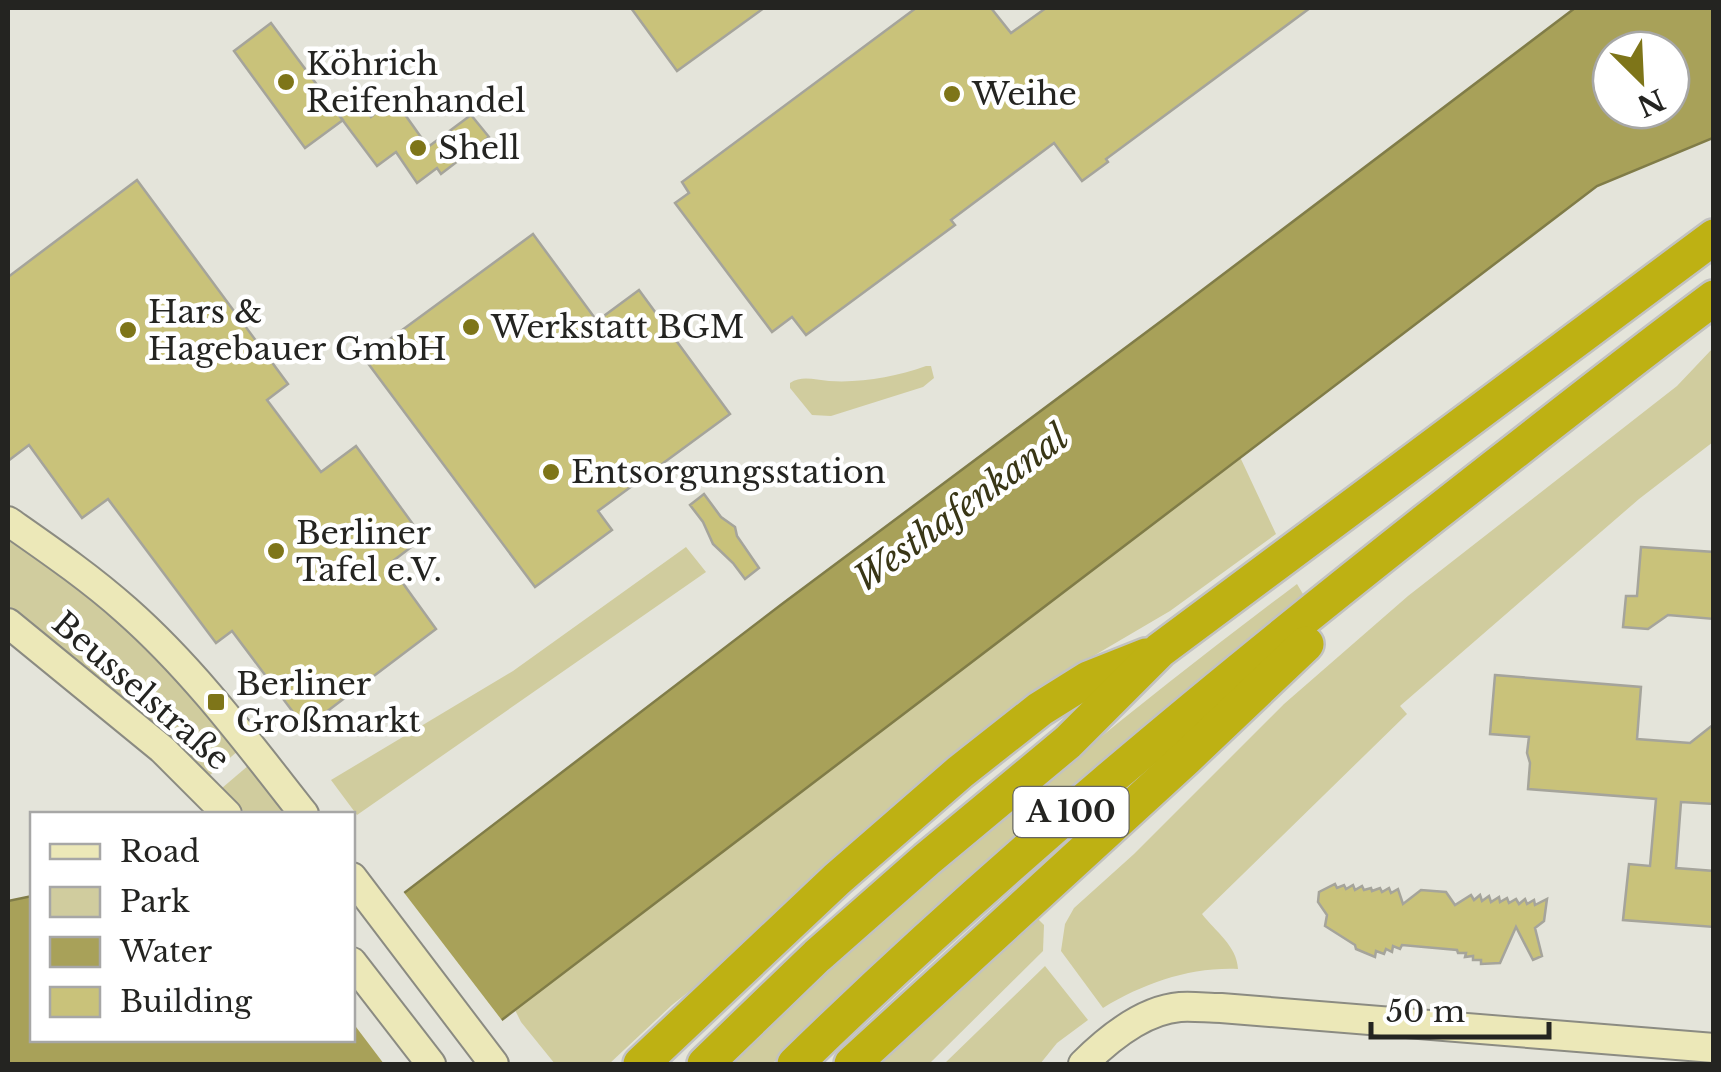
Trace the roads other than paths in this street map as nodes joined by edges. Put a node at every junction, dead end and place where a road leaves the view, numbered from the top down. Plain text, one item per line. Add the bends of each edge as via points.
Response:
1 (1714, 237) edge
2 (1714, 298) edge
3 (8, 522) edge
4 (1360, 574) junction
5 (8, 623) edge
6 (1160, 650) junction
7 (224, 812) edge
8 (302, 812) edge
9 (355, 881) edge
10 (355, 966) edge
11 (1714, 1048) edge
12 (488, 1058) edge
13 (431, 1064) edge
14 (641, 1064) edge
15 (705, 1064) edge
16 (795, 1064) edge
17 (852, 1064) edge
18 (1082, 1064) edge

1 - 6 highway, A 100
2 - 4 highway, A 100
3 - 8 main road, Beusselstraße via 138,622 216,702
4 - 16 highway, A 100 via 1164,731
4 - 17 highway via 1334,617
5 - 7 main road, Beusselstraße via 162,749
6 - 14 highway via 1088,678 960,772
6 - 15 highway, A 100 via 1068,742 831,944
9 - 12 main road
10 - 13 main road
11 - 18 main road via 1177,1007 1110,1038

